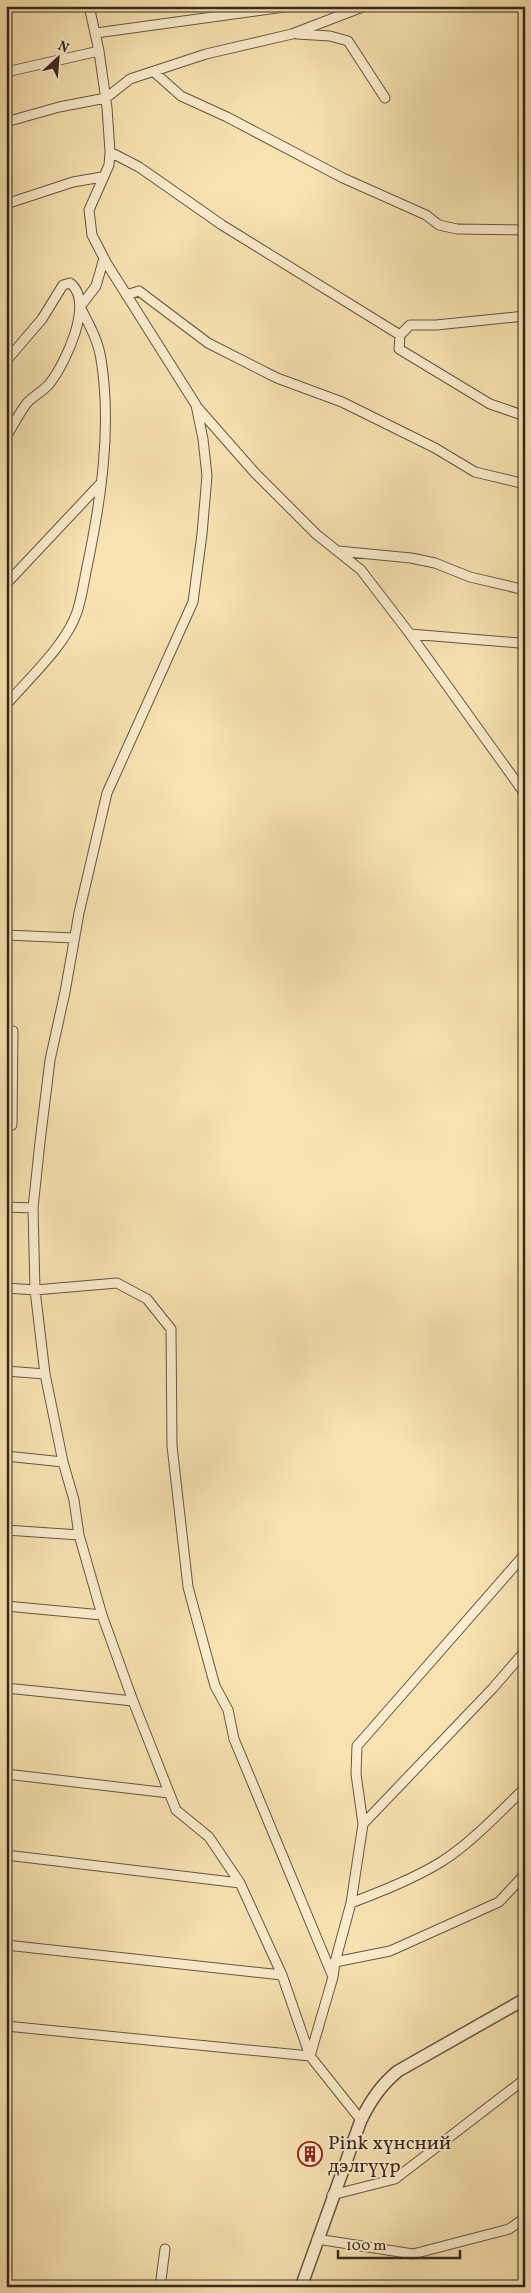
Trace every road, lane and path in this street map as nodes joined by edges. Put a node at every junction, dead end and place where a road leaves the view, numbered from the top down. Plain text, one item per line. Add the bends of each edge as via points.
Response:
1 (88, 6) edge
2 (292, 6) edge
3 (365, 6) edge
4 (96, 33) junction
5 (292, 34) junction
6 (99, 51) junction
7 (6, 72) edge
8 (154, 72) junction
9 (106, 98) junction
10 (385, 98) dead end
11 (6, 122) edge
12 (110, 152) junction
13 (102, 177) junction
14 (6, 204) edge
15 (525, 230) edge
16 (104, 258) junction
17 (126, 294) junction
18 (80, 306) junction
19 (525, 316) edge
20 (400, 335) junction
21 (6, 361) edge
22 (196, 404) junction
23 (525, 416) edge
24 (6, 437) edge
25 (101, 483) junction
26 (525, 484) edge
27 (337, 550) junction
28 (6, 584) edge
29 (525, 590) edge
30 (410, 634) junction
31 (525, 646) edge
32 (6, 705) edge
33 (525, 794) edge
34 (6, 935) edge
35 (74, 938) junction
36 (6, 1031) edge
37 (6, 1124) edge
38 (6, 1207) edge
39 (33, 1208) junction
40 (6, 1288) edge
41 (35, 1290) junction
42 (6, 1371) edge
43 (45, 1374) junction
44 (6, 1456) edge
45 (63, 1462) junction
46 (6, 1530) edge
47 (79, 1535) junction
48 (525, 1554) edge
49 (6, 1606) edge
50 (102, 1615) junction
51 (525, 1651) edge
52 (6, 1688) edge
53 (133, 1701) junction
54 (6, 1774) edge
55 (525, 1788) edge
56 (169, 1793) junction
57 (363, 1824) junction
58 (6, 1855) edge
59 (525, 1874) edge
60 (240, 1883) junction
61 (351, 1903) junction
62 (6, 1945) edge
63 (334, 1962) junction
64 (282, 1975) junction
65 (333, 1977) junction
66 (525, 2000) edge
67 (6, 2026) edge
68 (310, 2056) junction
69 (525, 2078) edge
70 (361, 2120) junction
71 (332, 2195) junction
72 (525, 2218) edge
73 (317, 2239) junction
74 (165, 2249) dead end
75 (160, 2287) edge
76 (301, 2287) edge

1 - 4 street
2 - 4 street
3 - 5 street
4 - 6 street
5 - 8 street via 206,54
5 - 10 street via 330,36 348,41
6 - 7 street
6 - 9 street
8 - 9 street via 130,79
8 - 15 street via 181,96 343,178 426,215 439,225 457,229
9 - 11 street
9 - 12 street
12 - 13 street via 109,164
12 - 20 street via 139,167 222,225
13 - 14 street via 73,182
13 - 16 street via 89,210 92,235
16 - 17 street
16 - 18 street via 96,286
17 - 22 street
17 - 26 street via 139,291 208,343 277,378 342,402 435,448 475,472
18 - 21 street via 75,287 70,283 63,285 42,319
18 - 24 street via 74,340 50,384 27,403
18 - 25 street via 94,332 101,359 104,412
19 - 20 street via 436,326 410,325
20 - 23 street via 399,349 490,404
22 - 27 street via 255,473 316,534
22 - 35 street via 206,476 193,602 108,793
25 - 28 street
25 - 32 street via 77,612 58,646
27 - 29 street via 411,558
27 - 30 street via 361,570
30 - 31 street
30 - 33 street
34 - 35 street
35 - 39 street via 50,1060
36 - 37 street via 13,1031 12,1125
38 - 39 street
39 - 41 street
40 - 41 street
41 - 43 street
41 - 65 street via 117,1283 147,1299 171,1329 172,1446 188,1587 216,1686 228,1710 234,1740
42 - 43 street
43 - 45 street
44 - 45 street
45 - 47 street via 74,1500
46 - 47 street
47 - 50 street
48 - 57 street via 357,1746 356,1774
49 - 50 street
50 - 53 street
51 - 57 street
52 - 53 street
53 - 56 street
54 - 56 street
55 - 61 street via 493,1820 443,1861 396,1886
56 - 60 street via 176,1810 209,1837
57 - 61 street
58 - 60 street
59 - 63 street via 498,1902 390,1951
60 - 64 street
61 - 63 street
62 - 64 street
63 - 65 street
64 - 68 street
65 - 68 street
66 - 70 street via 398,2071 383,2084
67 - 68 street
68 - 70 street
69 - 71 street via 395,2178
70 - 71 street
71 - 73 street
72 - 73 street via 509,2229 413,2254
73 - 76 street
74 - 75 street

